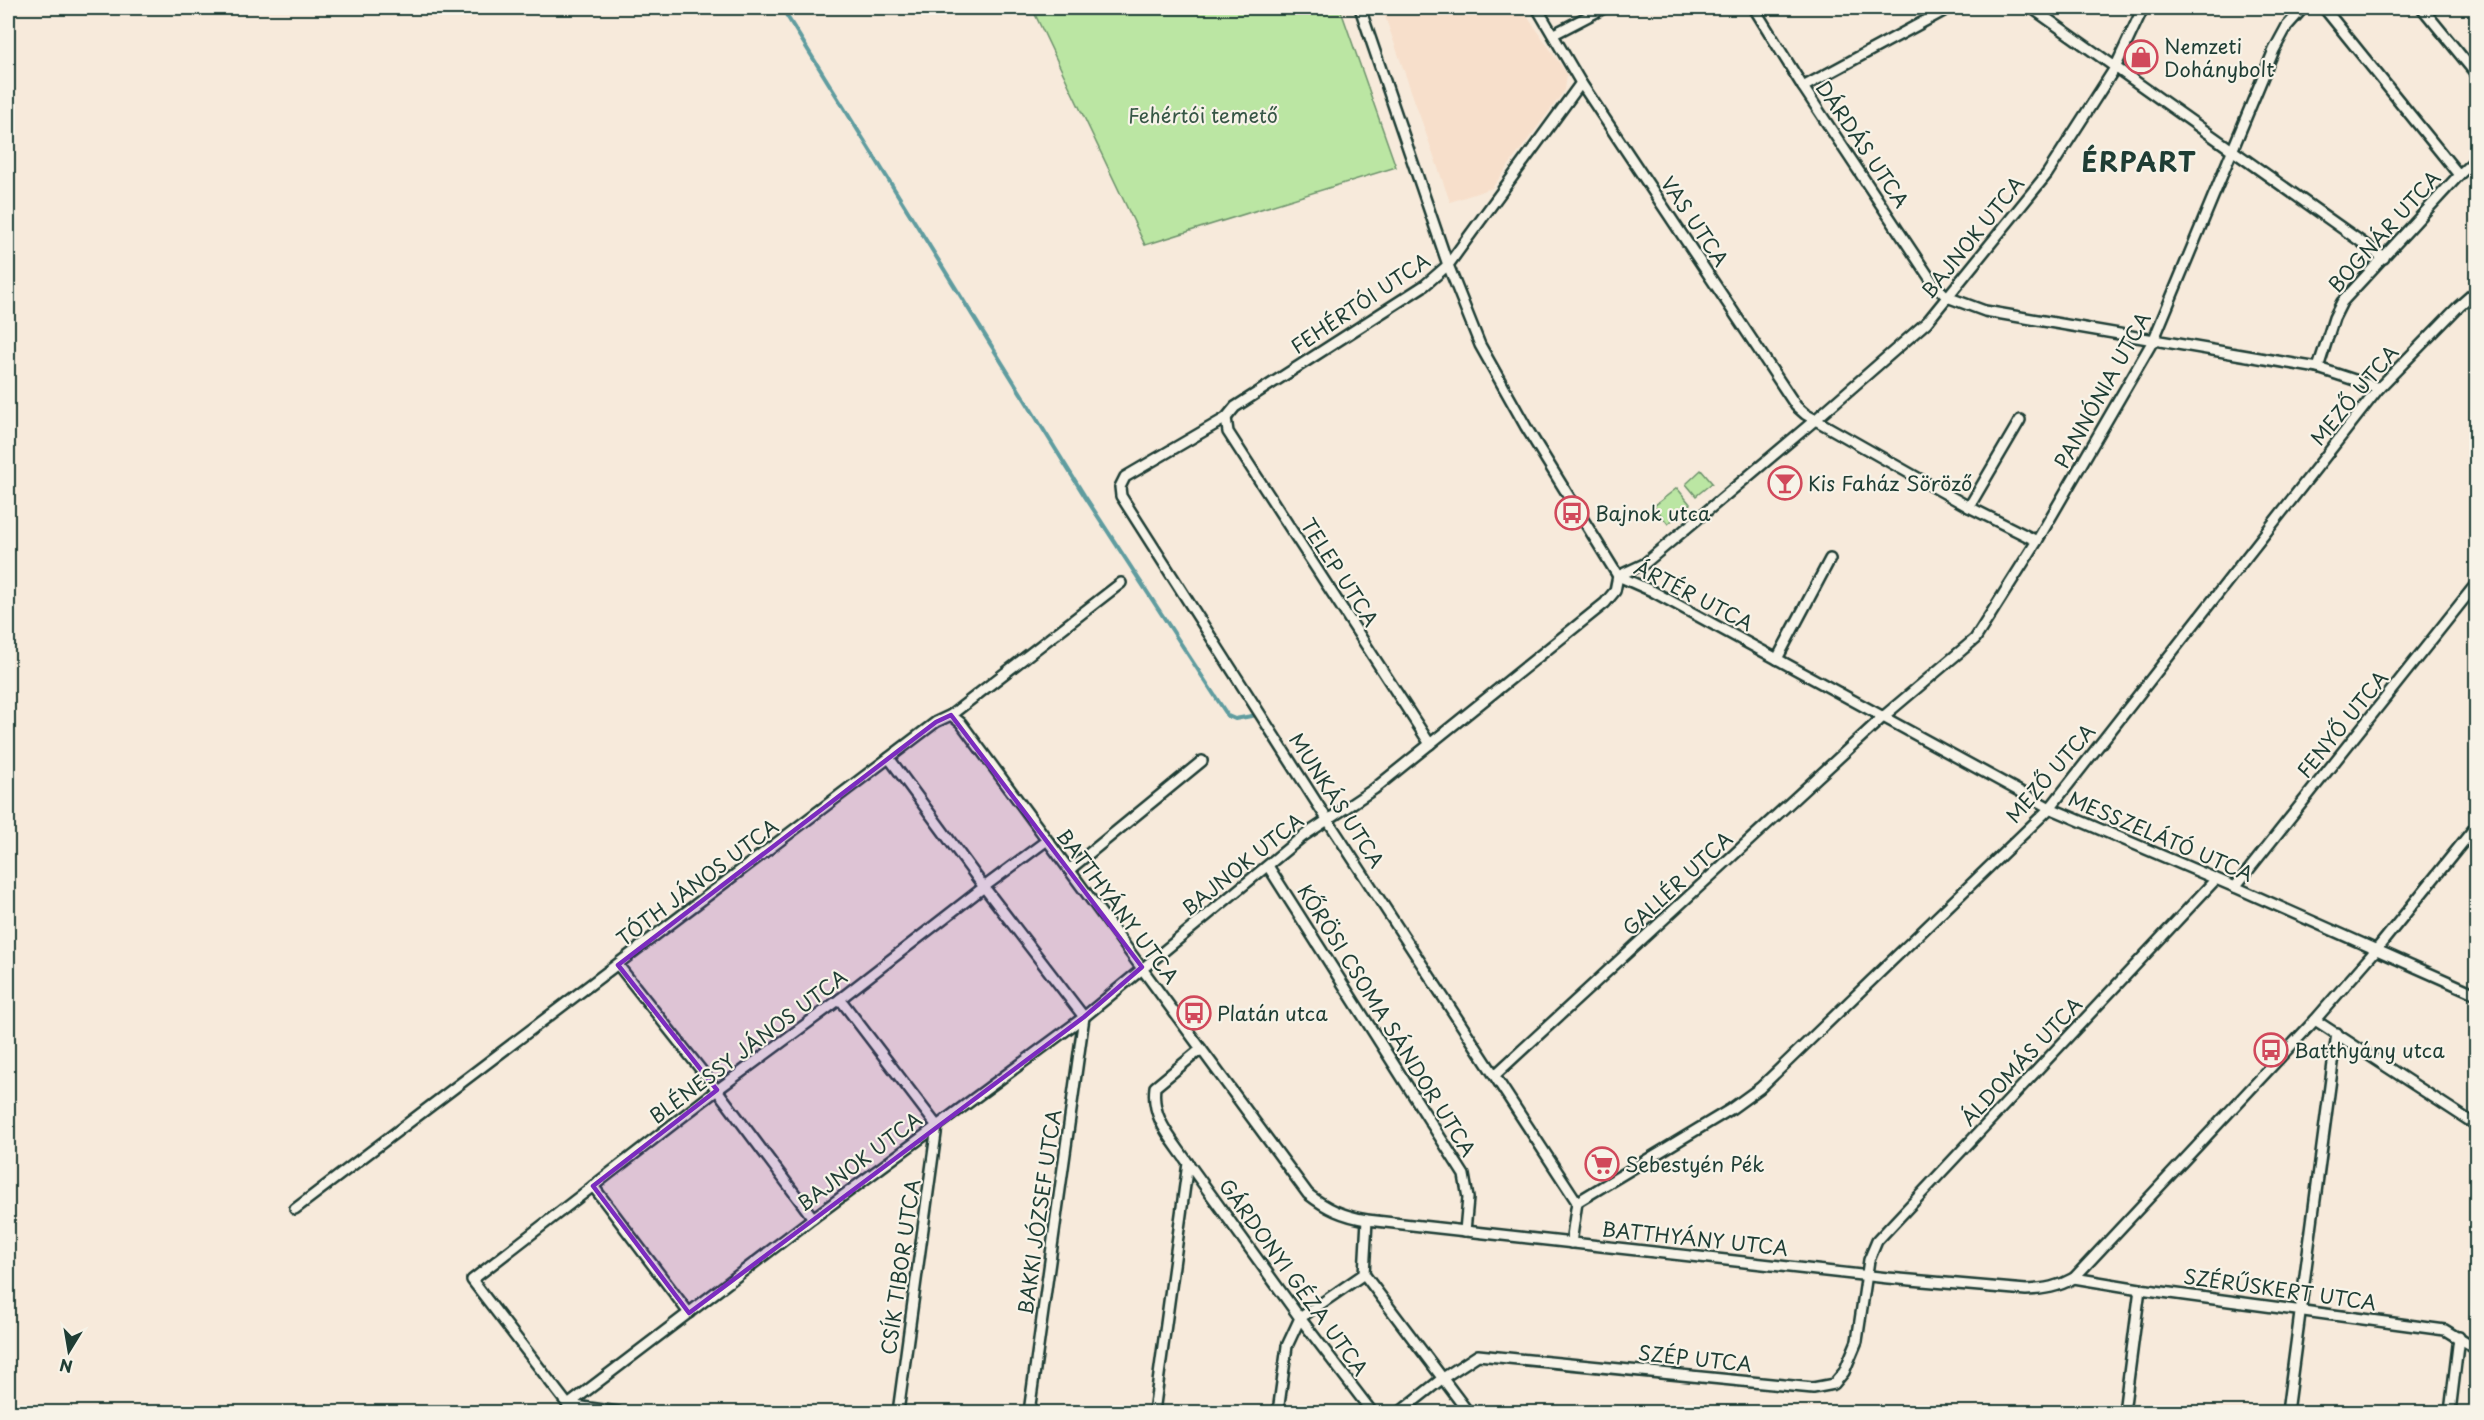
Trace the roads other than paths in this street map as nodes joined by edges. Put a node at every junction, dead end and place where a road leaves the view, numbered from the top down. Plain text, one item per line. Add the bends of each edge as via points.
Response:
1 (1360, 8) edge
2 (1537, 8) edge
3 (1604, 8) edge
4 (1754, 8) edge
5 (1948, 8) edge
6 (2032, 8) edge
7 (2143, 8) edge
8 (2303, 8) edge
9 (2324, 8) edge
10 (2422, 8) edge
11 (1554, 34) junction
12 (2115, 68) junction
13 (2476, 74) edge
14 (1581, 82) junction
15 (1803, 87) junction
16 (2232, 152) junction
17 (2476, 159) edge
18 (2459, 175) junction
19 (2384, 258) junction
20 (1448, 265) junction
21 (2476, 291) edge
22 (1947, 297) junction
23 (2154, 339) junction
24 (2318, 368) junction
25 (2379, 387) junction
26 (1226, 418) junction
27 (1815, 420) junction
28 (2020, 420) dead end
29 (1969, 507) junction
30 (2037, 541) junction
31 (1830, 560) dead end
32 (1618, 576) junction
33 (1120, 584) dead end
34 (2476, 584) edge
35 (1777, 659) junction
36 (951, 716) junction
37 (1884, 716) junction
38 (1430, 744) junction
39 (889, 758) junction
40 (1202, 761) dead end
41 (2050, 808) junction
42 (1327, 819) junction
43 (2476, 826) edge
44 (1046, 841) junction
45 (1268, 866) junction
46 (1069, 870) junction
47 (2216, 879) junction
48 (984, 887) junction
49 (2235, 887) junction
50 (2376, 950) junction
51 (618, 965) junction
52 (1142, 967) junction
53 (2476, 994) edge
54 (840, 999) junction
55 (1084, 1017) junction
56 (2315, 1020) junction
57 (2337, 1033) junction
58 (1201, 1049) junction
59 (1495, 1075) junction
60 (717, 1090) junction
61 (2476, 1125) edge
62 (937, 1126) junction
63 (1188, 1163) junction
64 (593, 1186) junction
65 (1577, 1202) junction
66 (295, 1209) dead end
67 (813, 1218) junction
68 (1367, 1221) junction
69 (1465, 1231) junction
70 (1571, 1243) junction
71 (1364, 1274) junction
72 (1867, 1275) junction
73 (2074, 1278) junction
74 (2140, 1289) junction
75 (2299, 1310) junction
76 (689, 1313) junction
77 (1300, 1318) junction
78 (2459, 1337) junction
79 (2476, 1348) edge
80 (1443, 1378) junction
81 (568, 1405) junction
82 (618, 1413) edge
83 (898, 1413) edge
84 (1029, 1413) edge
85 (1154, 1413) edge
86 (1278, 1413) edge
87 (1372, 1413) edge
88 (1400, 1413) edge
89 (1468, 1413) edge
90 (2124, 1413) edge
91 (2286, 1413) edge
92 (2450, 1413) edge

1 - 20 street, ÁRTÉR UTCA
2 - 11 street, VAS UTCA
3 - 11 street
4 - 15 street, DÁRDÁS UTCA
5 - 15 street
6 - 12 street
7 - 12 street, BAJNOK UTCA
8 - 16 street, PANNÓNIA UTCA via 2274,50
9 - 18 street
10 - 13 street
11 - 14 street, VAS UTCA
12 - 16 street
12 - 22 street, BAJNOK UTCA via 2047,174
14 - 20 street, FEHÉRTÓI UTCA
14 - 27 street, VAS UTCA via 1796,406
15 - 22 street, DÁRDÁS UTCA via 1933,283
16 - 19 street
16 - 23 street, PANNÓNIA UTCA
17 - 18 street, BOGNÁR UTCA
18 - 19 street, BOGNÁR UTCA
19 - 24 street, BOGNÁR UTCA via 2342,302
20 - 26 street, FEHÉRTÓI UTCA via 1425,285 1235,407
20 - 32 street, ÁRTÉR UTCA via 1480,345
21 - 25 street, MEZŐ UTCA
22 - 23 street via 1985,311
22 - 27 street, BAJNOK UTCA via 1927,322
23 - 24 street
23 - 30 street, PANNÓNIA UTCA
24 - 25 street
25 - 41 street, MEZŐ UTCA
26 - 38 street, TELEP UTCA via 1228,432
26 - 42 street, MUNKÁS UTCA via 1125,477 1121,496
27 - 29 street, VAS UTCA
27 - 32 street, BAJNOK UTCA via 1644,564
28 - 29 street
29 - 30 street, VAS UTCA
30 - 37 street, PANNÓNIA UTCA via 1975,639
31 - 35 street
32 - 35 street, ÁRTÉR UTCA
32 - 38 street, BAJNOK UTCA via 1615,591 1605,603
33 - 36 street, TÓTH JÁNOS UTCA
34 - 49 street, FENYŐ UTCA
35 - 37 street, MESSZELÁTÓ UTCA
36 - 39 street, TÓTH JÁNOS UTCA via 936,722
36 - 44 street, BATTHYÁNY UTCA via 961,723
37 - 41 street, MESSZELÁTÓ UTCA
37 - 59 street, GALLÉR UTCA
38 - 42 street, BAJNOK UTCA via 1374,789
39 - 48 street
39 - 51 street, TÓTH JÁNOS UTCA
40 - 46 street
41 - 47 street, MESSZELÁTÓ UTCA
41 - 65 street, MEZŐ UTCA via 1760,1088
42 - 45 street, BAJNOK UTCA
42 - 59 street, MUNKÁS UTCA
43 - 50 street, BATTHYÁNY UTCA
44 - 46 street, BATTHYÁNY UTCA
44 - 48 street, BLÉNESSY JÁNOS UTCA
45 - 52 street, BAJNOK UTCA
45 - 69 street, KŐRÖSI CSOMA SÁNDOR UTCA via 1464,1174 1468,1198
46 - 52 street, BATTHYÁNY UTCA
47 - 49 street, MESSZELÁTÓ UTCA
47 - 72 street, ÁLDOMÁS UTCA via 1877,1241
48 - 54 street, BLÉNESSY JÁNOS UTCA
48 - 55 street
49 - 50 street, MESSZELÁTÓ UTCA
50 - 53 street, MESSZELÁTÓ UTCA
50 - 56 street, BATTHYÁNY UTCA
51 - 60 street
51 - 66 street, TÓTH JÁNOS UTCA
52 - 55 street, BAJNOK UTCA
52 - 58 street, BATTHYÁNY UTCA
54 - 60 street, BLÉNESSY JÁNOS UTCA
54 - 62 street
55 - 62 street, BAJNOK UTCA
55 - 84 street, BAKKI JÓZSEF UTCA
56 - 57 street
56 - 73 street, BATTHYÁNY UTCA
57 - 61 street
57 - 75 street
58 - 63 street, GÁRDONYI GÉZA UTCA via 1155,1087 1153,1102 1158,1119
58 - 68 street, BATTHYÁNY UTCA via 1308,1194 1326,1209
59 - 65 street, MUNKÁS UTCA
60 - 64 street, BLÉNESSY JÁNOS UTCA
60 - 67 street
62 - 67 street, BAJNOK UTCA
62 - 83 street, CSÍK TIBOR UTCA
63 - 77 street, GÁRDONYI GÉZA UTCA
63 - 85 street
64 - 76 street
64 - 81 street, BLÉNESSY JÁNOS UTCA via 472,1280
65 - 70 street
67 - 76 street, BAJNOK UTCA
68 - 69 street, BATTHYÁNY UTCA
68 - 71 street
69 - 70 street, BATTHYÁNY UTCA
70 - 72 street, BATTHYÁNY UTCA
71 - 77 street
71 - 80 street
72 - 73 street, BATTHYÁNY UTCA via 2026,1290 2062,1285
72 - 80 street, SZÉP UTCA via 1857,1341 1844,1372 1833,1383 1813,1388 1478,1355
73 - 74 street, SZÉRŰSKERT UTCA
74 - 75 street, SZÉRŰSKERT UTCA
74 - 90 street
75 - 78 street, SZÉRŰSKERT UTCA via 2445,1330
75 - 91 street
76 - 81 street, BAJNOK UTCA
77 - 86 street via 1287,1346
77 - 87 street, GÁRDONYI GÉZA UTCA
78 - 79 street, SZÉRŰSKERT UTCA
78 - 92 street
80 - 88 street, SZÉP UTCA
80 - 89 street
81 - 82 street

